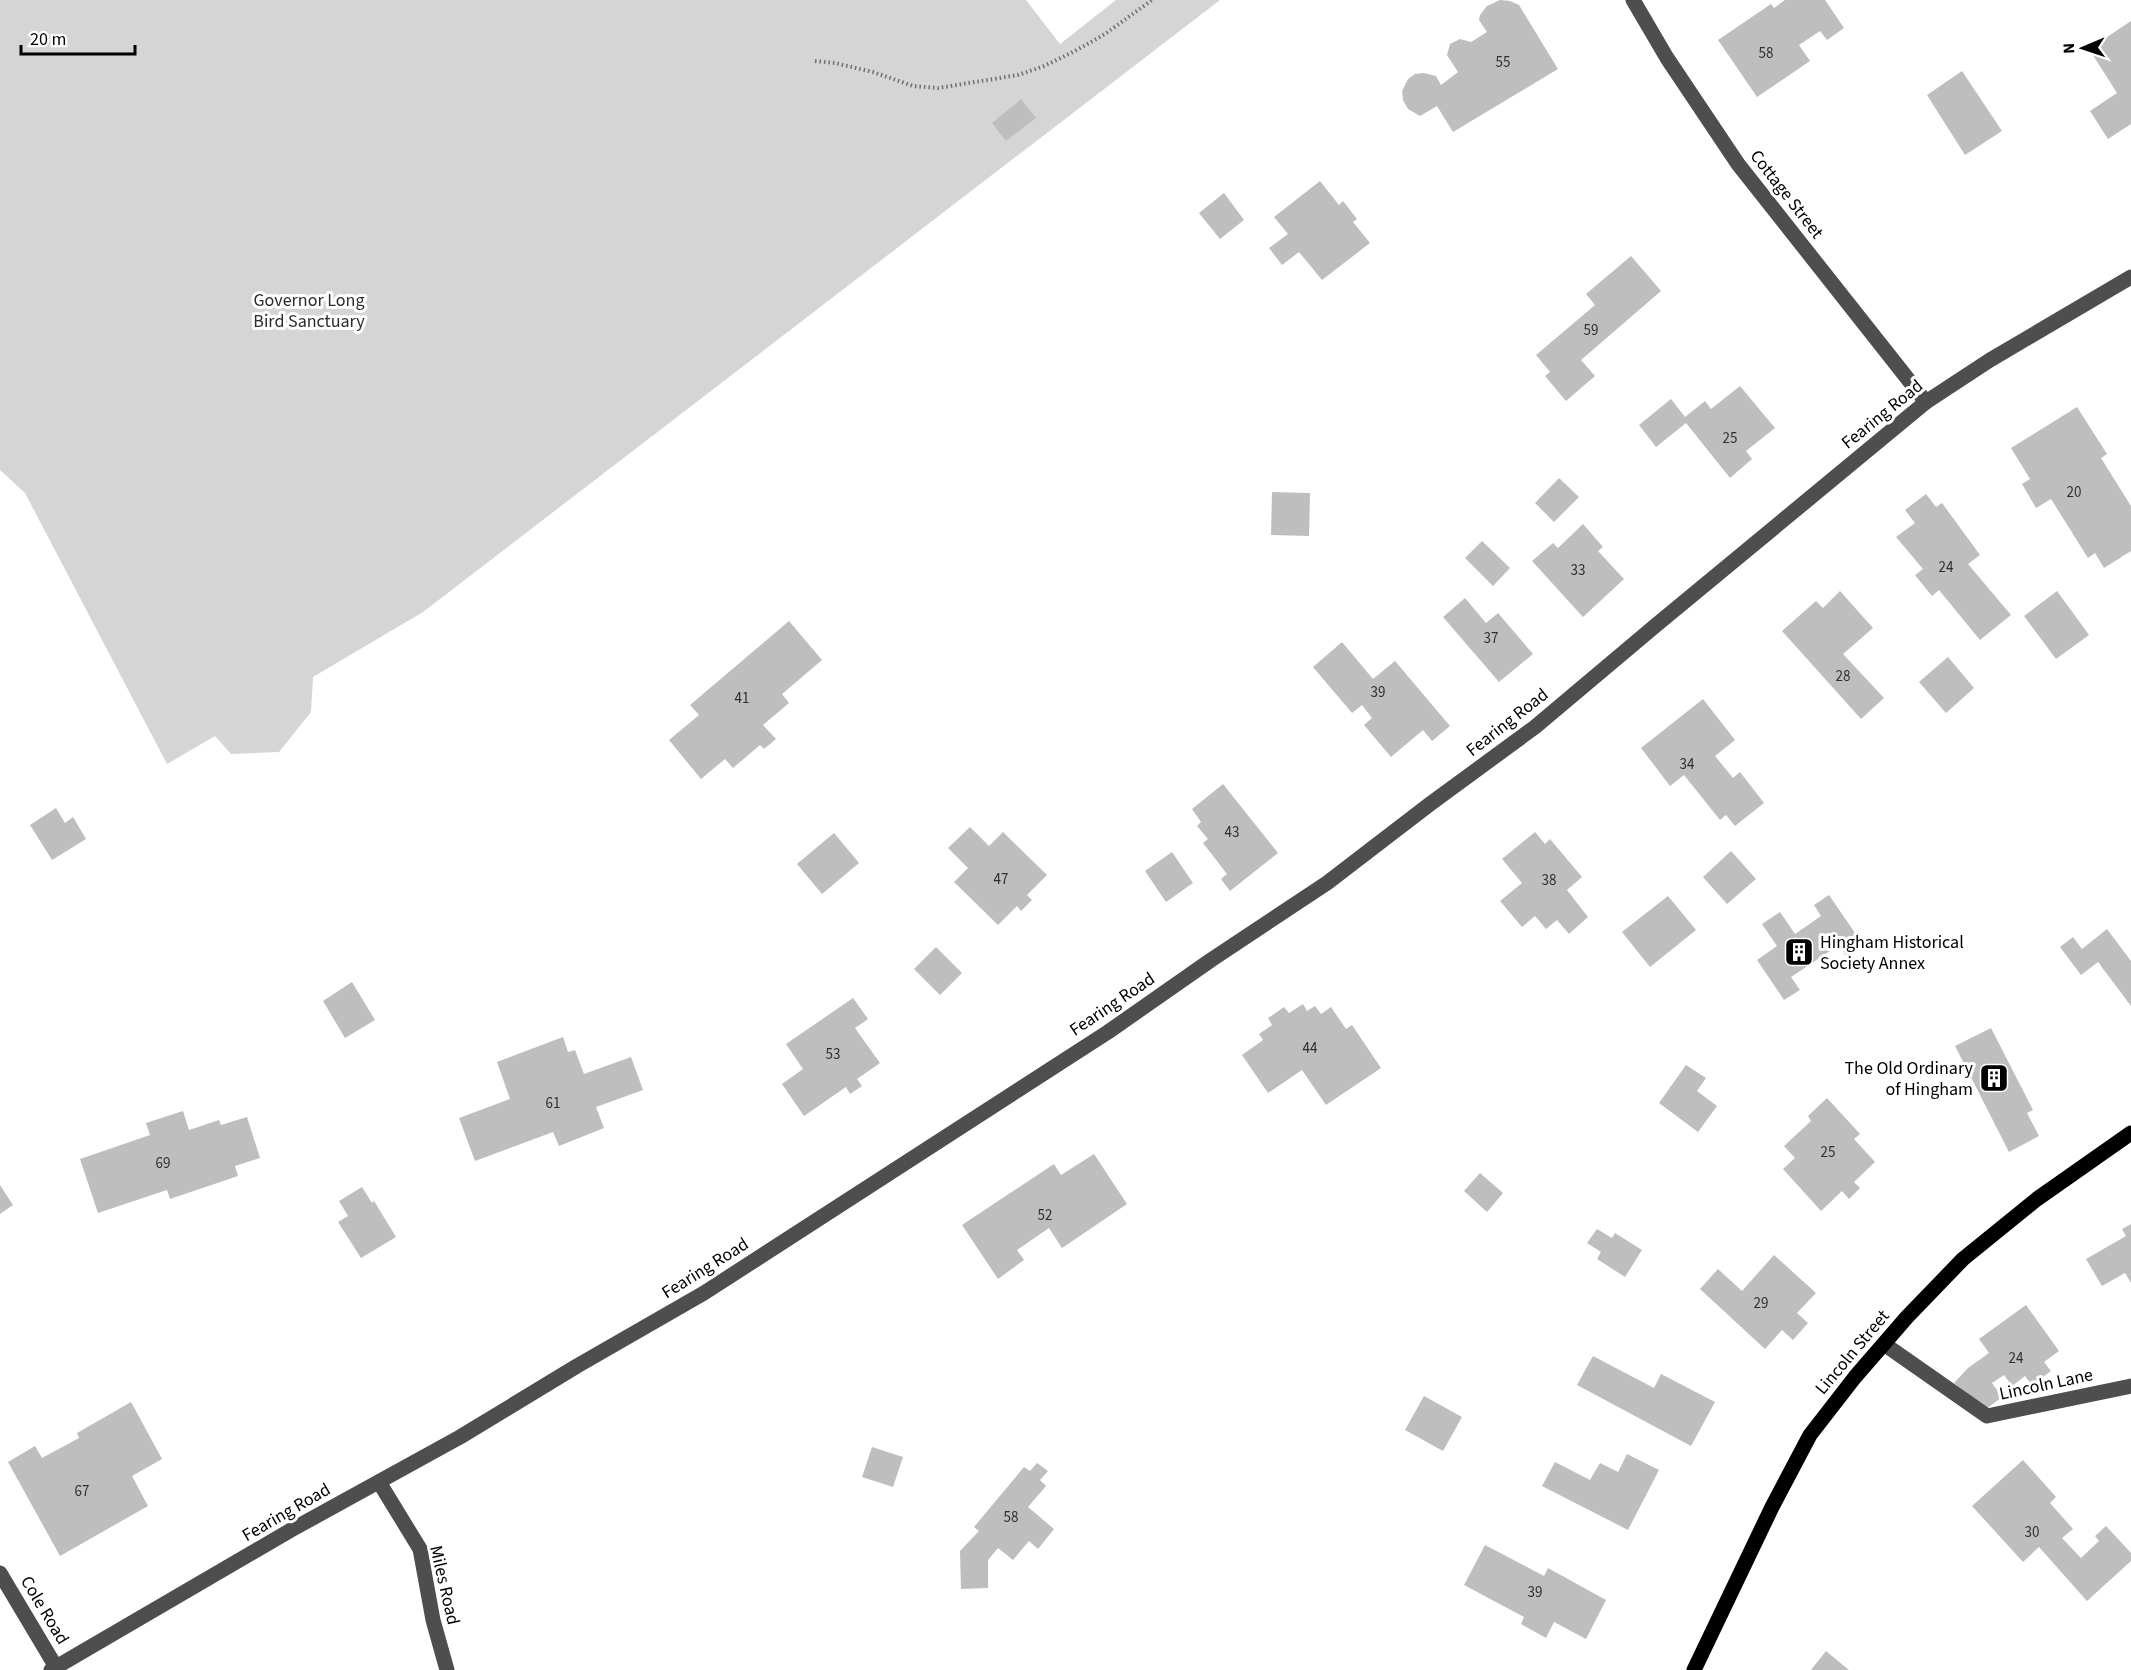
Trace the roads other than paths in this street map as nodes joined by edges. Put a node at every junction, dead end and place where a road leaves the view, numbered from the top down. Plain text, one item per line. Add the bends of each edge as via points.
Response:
1 (1633, 0) edge
2 (2131, 277) edge
3 (1926, 402) junction
4 (2131, 1133) edge
5 (1884, 1344) junction
6 (2131, 1386) edge
7 (378, 1482) junction
8 (0, 1573) edge
9 (54, 1668) edge
10 (447, 1670) edge
11 (1694, 1670) edge

1 - 3 street, Cottage Street via 1738,164
2 - 3 street, Fearing Road
3 - 7 street, Fearing Road via 1535,728 1328,883 992,1109 704,1293
4 - 5 main road, Lincoln Street via 2037,1199 1963,1259
5 - 6 street, Lincoln Lane via 1987,1416
5 - 11 main road, Lincoln Street via 1810,1435
7 - 9 street, Fearing Road
7 - 10 street, Miles Road via 420,1549
8 - 9 street, Cole Road

